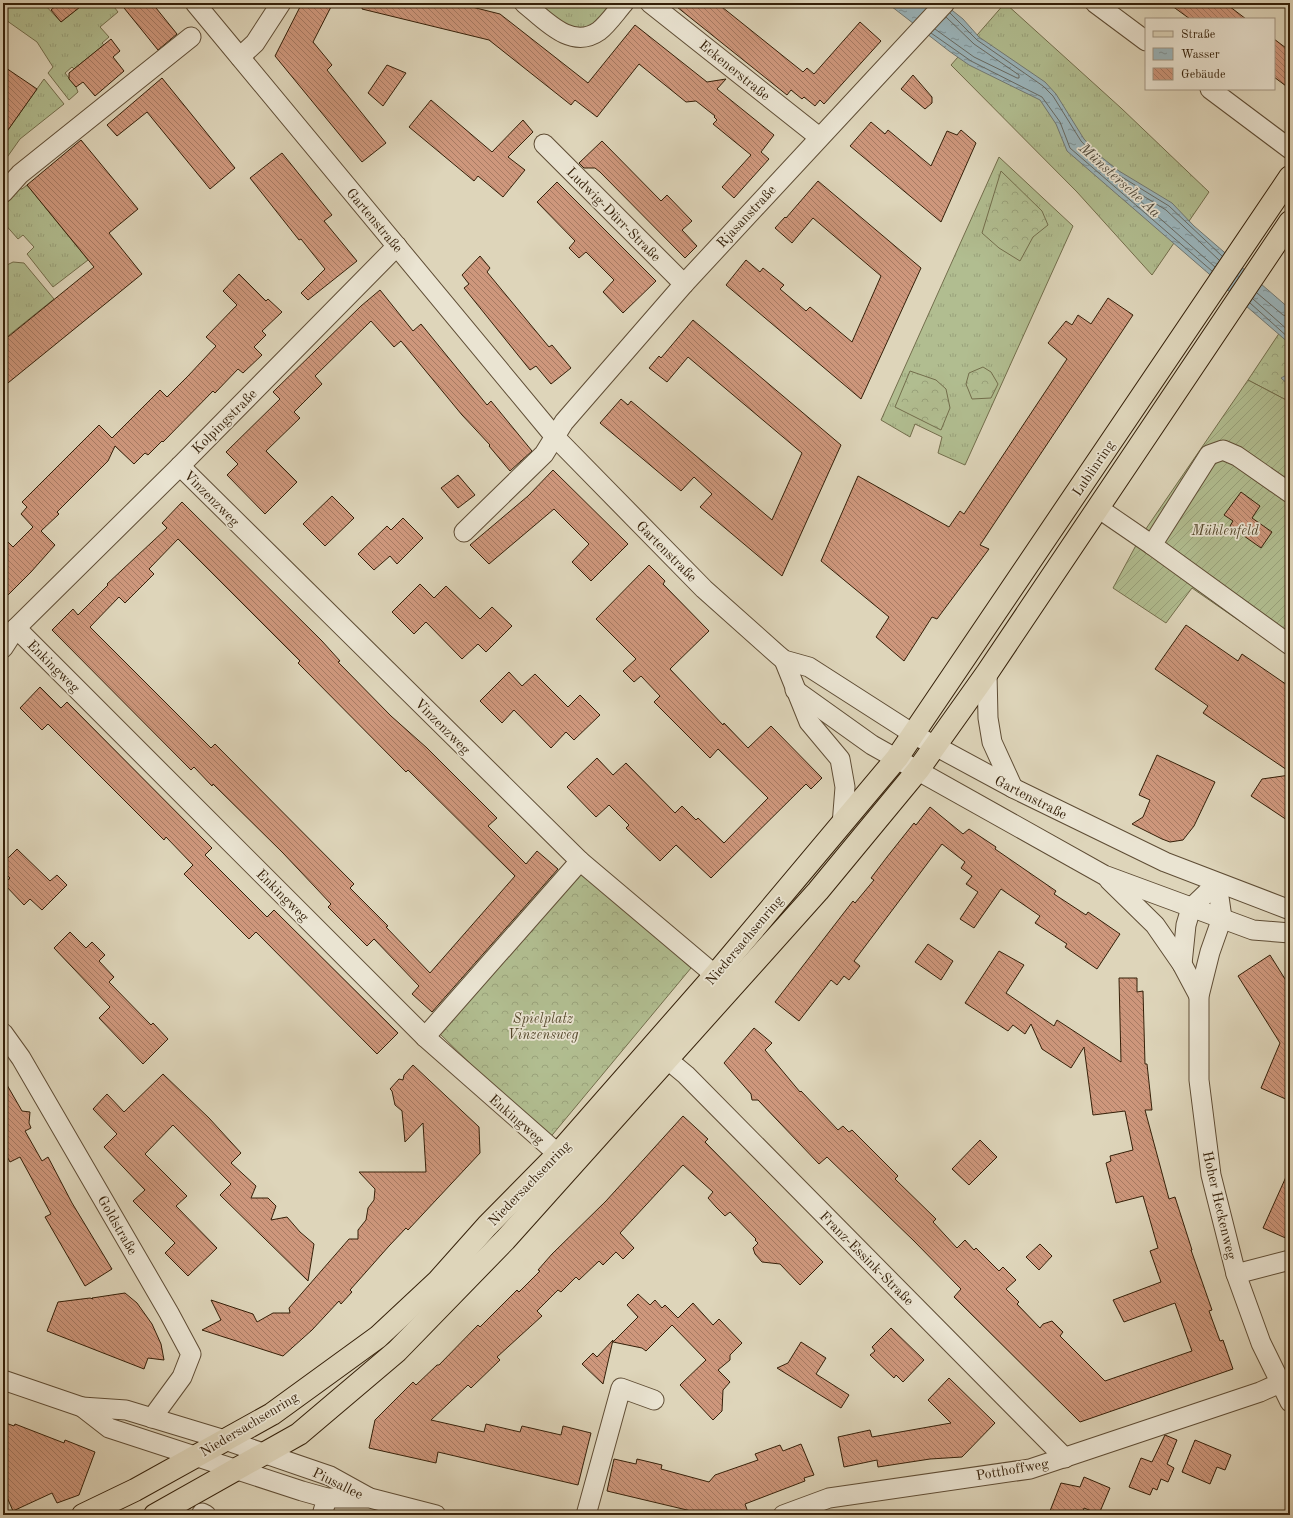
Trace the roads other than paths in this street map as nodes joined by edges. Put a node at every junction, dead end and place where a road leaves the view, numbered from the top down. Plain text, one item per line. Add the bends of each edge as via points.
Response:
1 (195, 3) edge
2 (281, 3) edge
3 (524, 3) edge
4 (624, 3) edge
5 (650, 3) edge
6 (945, 3) edge
7 (1096, 3) edge
8 (191, 37) dead end
9 (1145, 40) edge
10 (240, 57) junction
11 (1211, 90) edge
12 (819, 137) junction
13 (544, 144) dead end
14 (1290, 149) edge
15 (1290, 177) edge
16 (3, 193) edge
17 (1290, 222) edge
18 (397, 246) junction
19 (684, 284) junction
20 (555, 437) junction
21 (180, 466) junction
22 (1290, 493) edge
23 (1098, 508) junction
24 (464, 532) dead end
25 (1152, 545) junction
26 (16, 628) junction
27 (1290, 645) edge
28 (3, 648) edge
29 (784, 660) junction
30 (988, 673) junction
31 (796, 690) junction
32 (915, 735) junction
33 (935, 746) junction
34 (897, 758) junction
35 (918, 770) junction
36 (1013, 788) junction
37 (842, 825) junction
38 (580, 861) junction
39 (1104, 875) junction
40 (1217, 883) junction
41 (1191, 908) junction
42 (1290, 910) edge
43 (1222, 918) junction
44 (1290, 933) edge
45 (1182, 964) junction
46 (715, 975) junction
47 (1199, 996) junction
48 (3, 1033) edge
49 (425, 1037) junction
50 (668, 1060) junction
51 (558, 1154) junction
52 (1290, 1260) edge
53 (1236, 1274) junction
54 (3, 1380) edge
55 (1280, 1383) junction
56 (654, 1400) dead end
57 (1290, 1402) edge
58 (82, 1407) junction
59 (152, 1418) junction
60 (225, 1440) junction
61 (265, 1453) junction
62 (195, 1456) junction
63 (1065, 1458) junction
64 (235, 1470) junction
65 (370, 1498) junction
66 (325, 1506) edge
67 (83, 1515) edge
68 (155, 1515) edge
69 (436, 1515) edge
70 (586, 1515) edge
71 (783, 1515) edge

1 - 10 street, Gartenstraße
2 - 10 street via 256,43
3 - 4 street via 559,31 585,38 600,30
5 - 12 street, Eckenerstraße
6 - 12 street, Rjasanstraße
7 - 9 street
8 - 16 street via 20,174
10 - 18 street, Gartenstraße
11 - 14 street
12 - 19 street, Rjasanstraße
13 - 19 street, Ludwig-Dürr-Straße
15 - 32 main road, Lublinring
17 - 23 main road, Lublinring
18 - 20 street, Gartenstraße
18 - 21 street, Kolpingstraße
19 - 20 street, Rjasanstraße via 564,422
20 - 24 street via 544,454
20 - 29 street, Gartenstraße via 704,589
21 - 26 street, Kolpingstraße
21 - 38 street, Vinzenzweg
22 - 25 street via 1237,456 1223,450 1209,455
23 - 25 street
23 - 30 main road, Lublinring
25 - 27 street
26 - 28 street, Kolpingstraße
26 - 49 street, Enkingweg
29 - 31 street, Gartenstraße
29 - 32 street, Gartenstraße via 809,667
30 - 33 main road, Lublinring
30 - 36 street via 988,718 992,742
31 - 34 street via 872,745
31 - 37 street, Gartenstraße via 809,722 840,759 845,787
32 - 33 street, Gartenstraße
32 - 34 main road, Lublinring
33 - 35 main road, Lublinring
33 - 36 street, Gartenstraße
34 - 35 street
34 - 37 main road, Niedersachsenring
35 - 39 street
35 - 50 main road, Niedersachsenring via 818,891
36 - 40 street, Gartenstraße via 1118,841
37 - 46 main road, Niedersachsenring
38 - 46 street, Vinzenzweg
38 - 49 street
39 - 41 street
39 - 45 street via 1155,924
40 - 41 street
40 - 42 street, Gartenstraße
40 - 43 street, Hoher Heckenweg
41 - 43 street
41 - 45 street via 1186,925
43 - 44 street via 1253,930
43 - 47 street, Hoher Heckenweg
45 - 47 street, Hoher Heckenweg
46 - 51 main road, Niedersachsenring
47 - 53 street, Hoher Heckenweg via 1199,1080 1202,1109 1211,1175
48 - 59 street, Goldstraße via 33,1078 191,1354 182,1377
49 - 51 street, Enkingweg
50 - 61 main road, Niedersachsenring via 510,1235 397,1351 299,1434
50 - 63 street, Franz-Essink-Straße via 686,1075
51 - 60 main road, Niedersachsenring via 438,1281 378,1337 288,1404
52 - 53 street
53 - 55 street, Hoher Heckenweg via 1261,1343
54 - 58 street, Piusallee
55 - 57 street, Hoher Heckenweg
55 - 63 street, Potthoffweg
56 - 70 street via 621,1388
58 - 59 street, Piusallee via 116,1408
58 - 62 street, Piusallee via 109,1428
59 - 60 street, Piusallee
60 - 61 street, Piusallee
60 - 62 main road, Niedersachsenring
61 - 64 main road, Niedersachsenring
61 - 65 street, Piusallee via 330,1476
62 - 64 street, Piusallee
62 - 67 main road, Niedersachsenring via 135,1490
63 - 71 street, Potthoffweg via 1030,1469 829,1498
64 - 66 street, Piusallee
64 - 68 main road, Niedersachsenring
65 - 66 street, Piusallee
65 - 69 street

